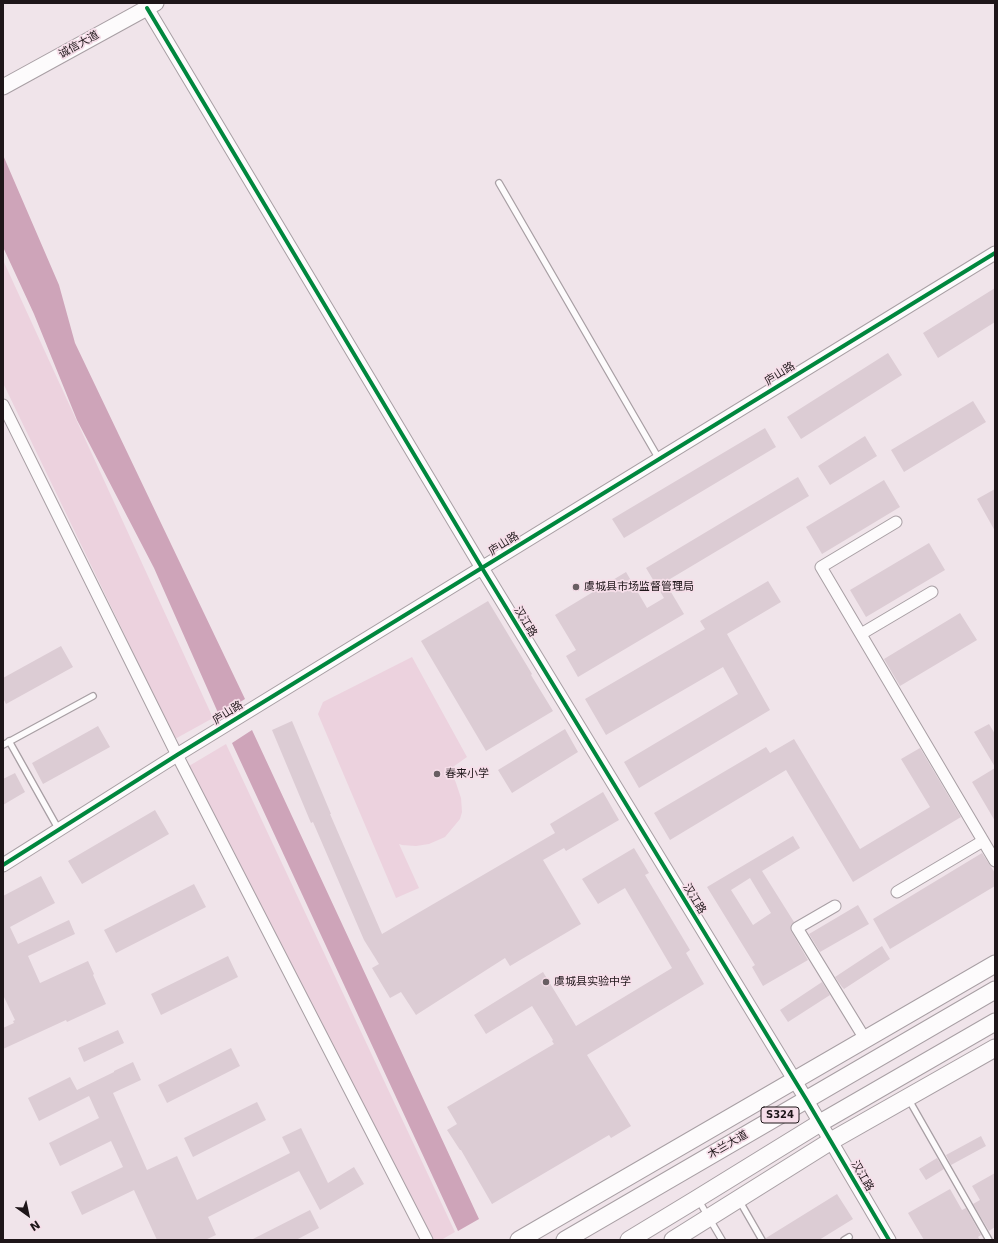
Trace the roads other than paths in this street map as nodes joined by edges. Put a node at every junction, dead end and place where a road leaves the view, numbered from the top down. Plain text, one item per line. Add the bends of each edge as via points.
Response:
1 (151, 5) edge
2 (3, 87) edge
3 (499, 183) dead end
4 (995, 253) edge
5 (3, 405) edge
6 (659, 459) junction
7 (896, 522) dead end
8 (482, 568) junction
9 (932, 592) dead end
10 (861, 634) junction
11 (93, 696) dead end
12 (9, 741) junction
13 (3, 745) edge
14 (177, 755) junction
15 (59, 830) junction
16 (983, 841) junction
17 (995, 861) edge
18 (3, 865) edge
19 (897, 892) dead end
20 (835, 906) dead end
21 (995, 964) edge
22 (995, 990) edge
23 (995, 1022) edge
24 (865, 1039) junction
25 (995, 1048) edge
26 (794, 1080) junction
27 (908, 1098) junction
28 (806, 1100) junction
29 (820, 1123) junction
30 (831, 1142) junction
31 (698, 1199) junction
32 (739, 1200) junction
33 (709, 1218) junction
34 (427, 1240) edge
35 (519, 1240) edge
36 (565, 1240) edge
37 (629, 1240) edge
38 (673, 1240) edge
39 (722, 1240) edge
40 (762, 1240) edge
41 (889, 1240) edge
42 (989, 1240) edge

1 - 2 main road, 诚信大道
1 - 8 street, 汉江路
3 - 6 lane
4 - 6 street, 庐山路
5 - 14 street
6 - 8 street, 庐山路
7 - 10 street via 822,566
8 - 14 street, 庐山路
8 - 26 street, 汉江路
9 - 10 street
10 - 16 street
11 - 12 lane
12 - 13 lane
12 - 15 lane
14 - 15 street, 庐山路
14 - 34 street
15 - 18 street, 庐山路
16 - 17 street
16 - 19 street
20 - 24 street via 797,928
21 - 24 main road
22 - 28 main road, 木兰大道 / S324
23 - 29 main road, S324
24 - 26 main road
25 - 27 main road
26 - 28 street, 汉江路
26 - 35 main road
27 - 30 main road
27 - 42 lane
28 - 29 street, 汉江路
28 - 36 main road, 木兰大道 / S324
29 - 30 street, 汉江路
29 - 31 main road, S324
30 - 32 main road
30 - 41 street, 汉江路
31 - 33 lane
31 - 37 main road, S324
32 - 33 main road
32 - 40 lane
33 - 38 main road
33 - 39 lane

